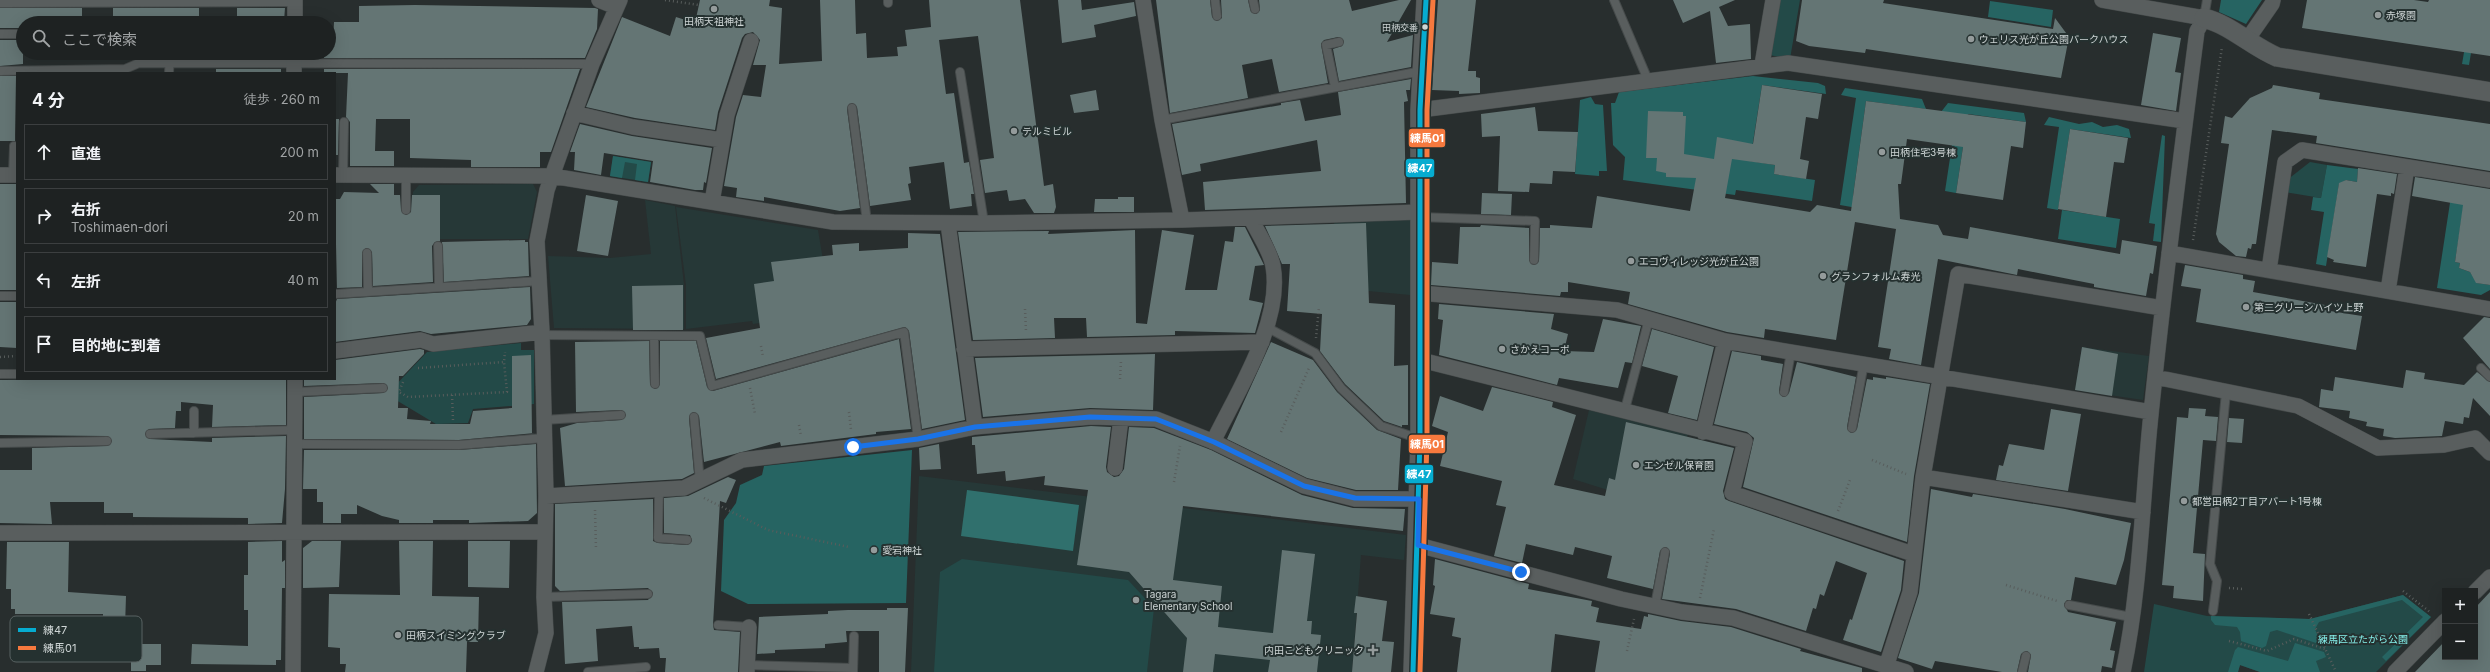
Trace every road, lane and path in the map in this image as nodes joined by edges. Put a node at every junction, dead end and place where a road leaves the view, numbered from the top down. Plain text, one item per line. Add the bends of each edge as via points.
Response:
1 (599, 0) edge
2 (665, 0) edge
3 (1143, 0) edge
4 (1215, 0) edge
5 (1253, 0) edge
6 (1426, 0) edge
7 (1614, 0) edge
8 (1773, 0) edge
9 (2102, 0) edge
10 (2273, 0) edge
11 (295, 1) edge
12 (0, 4) edge
13 (618, 4) edge
14 (699, 5) dead end
15 (1255, 9) dead end
16 (2205, 9) edge
17 (295, 16) edge
18 (1217, 16) dead end
19 (2225, 26) junction
20 (0, 34) edge
21 (16, 34) edge
22 (2247, 40) junction
23 (752, 41) dead end
24 (1339, 42) dead end
25 (169, 60) edge
26 (169, 63) junction
27 (294, 63) edge
28 (592, 64) junction
29 (1762, 65) junction
30 (0, 71) edge
31 (1422, 71) junction
32 (74, 72) edge
33 (169, 72) edge
34 (960, 72) dead end
35 (1648, 80) junction
36 (1335, 87) junction
37 (2490, 92) edge
38 (852, 108) dead end
39 (1420, 110) junction
40 (574, 113) junction
41 (1162, 120) junction
42 (2185, 121) junction
43 (344, 122) dead end
44 (722, 140) junction
45 (14, 146) dead end
46 (2407, 167) junction
47 (339, 175) edge
48 (10, 176) edge
49 (406, 176) junction
50 (552, 176) junction
51 (2490, 180) edge
52 (712, 202) junction
53 (406, 210) dead end
54 (1420, 215) junction
55 (1251, 219) junction
56 (1182, 220) junction
57 (867, 222) junction
58 (948, 223) junction
59 (984, 223) junction
60 (438, 246) dead end
61 (367, 252) dead end
62 (2169, 253) junction
63 (2190, 257) junction
64 (1534, 260) dead end
65 (2269, 270) junction
66 (539, 281) junction
67 (439, 287) junction
68 (2388, 291) junction
69 (368, 292) junction
70 (1420, 293) junction
71 (336, 294) edge
72 (0, 296) edge
73 (16, 296) edge
74 (1320, 307) dead end
75 (2162, 308) junction
76 (1025, 309) dead end
77 (2490, 309) edge
78 (1649, 319) junction
79 (542, 333) junction
80 (1265, 335) junction
81 (506, 336) junction
82 (654, 336) junction
83 (1725, 341) junction
84 (1026, 347) junction
85 (964, 348) junction
86 (336, 351) edge
87 (1791, 352) junction
88 (1315, 353) junction
89 (16, 356) edge
90 (0, 357) edge
91 (1421, 360) junction
92 (504, 362) junction
93 (1864, 363) junction
94 (418, 368) dead end
95 (2481, 368) dead end
96 (0, 374) edge
97 (16, 374) edge
98 (748, 376) junction
99 (1941, 377) junction
100 (2155, 377) junction
101 (2490, 377) edge
102 (403, 382) dead end
103 (654, 384) dead end
104 (295, 385) edge
105 (383, 388) dead end
106 (1784, 392) dead end
107 (2226, 392) junction
108 (452, 394) junction
109 (194, 412) dead end
110 (2151, 412) junction
111 (1624, 413) junction
112 (755, 414) dead end
113 (621, 415) dead end
114 (694, 417) dead end
115 (1121, 418) junction
116 (453, 420) dead end
117 (544, 420) junction
118 (975, 427) junction
119 (1852, 428) dead end
120 (1183, 430) junction
121 (1281, 432) dead end
122 (1703, 432) junction
123 (194, 433) junction
124 (150, 434) dead end
125 (295, 437) junction
126 (544, 438) junction
127 (918, 439) junction
128 (1420, 439) junction
129 (107, 441) dead end
130 (1213, 442) junction
131 (0, 443) edge
132 (2490, 453) edge
133 (1872, 460) dead end
134 (1115, 468) dead end
135 (1923, 479) junction
136 (1850, 480) dead end
137 (700, 482) junction
138 (1174, 482) dead end
139 (684, 488) junction
140 (659, 490) junction
141 (595, 494) junction
142 (546, 496) junction
143 (1419, 499) junction
144 (2143, 512) junction
145 (1833, 526) junction
146 (1714, 529) dead end
147 (295, 531) junction
148 (544, 532) junction
149 (0, 533) edge
150 (687, 540) dead end
151 (1418, 545) junction
152 (849, 547) dead end
153 (596, 549) dead end
154 (1665, 552) dead end
155 (1913, 554) junction
156 (2490, 577) edge
157 (2006, 585) dead end
158 (2478, 589) edge
159 (648, 594) dead end
160 (544, 597) junction
161 (1637, 603) junction
162 (2069, 605) joint
163 (1655, 606) junction
164 (2213, 611) dead end
165 (1697, 614) junction
166 (2309, 614) dead end
167 (2131, 617) junction
168 (2443, 624) edge
169 (718, 626) dead end
170 (749, 627) joint
171 (854, 636) dead end
172 (2229, 641) dead end
173 (2325, 649) junction
174 (1627, 652) dead end
175 (2026, 656) dead end
176 (646, 667) dead end
177 (1886, 667) junction
178 (747, 669) edge
179 (853, 670) edge
180 (293, 672) edge
181 (536, 672) edge
182 (588, 672) edge
183 (1413, 672) edge
184 (1906, 672) edge
185 (2022, 672) edge
186 (2123, 672) edge
187 (2336, 672) edge
188 (2394, 672) edge

1 - 13 street
2 - 14 path
3 - 41 street
4 - 18 lane
5 - 15 lane
6 - 31 street
7 - 35 lane
8 - 29 street
9 - 16 street
10 - 22 street
11 - 12 lane
11 - 17 street
13 - 28 street
16 - 19 street
16 - 42 street via 2197,31
19 - 22 street
19 - 63 path
20 - 21 lane
22 - 37 street via 2277,57
23 - 44 street via 727,116
24 - 36 lane via 1326,45
25 - 26 lane
26 - 27 lane
26 - 32 lane via 139,63 125,69
26 - 33 lane
27 - 28 lane
28 - 40 street
29 - 35 street
29 - 42 street via 1788,63 1834,69
30 - 32 lane
31 - 36 lane
31 - 39 street
34 - 59 lane
35 - 39 street
36 - 41 lane
38 - 57 lane
39 - 54 street
40 - 44 street via 633,127
40 - 50 street
41 - 56 street
42 - 62 street
43 - 47 lane
44 - 52 street
45 - 48 lane
46 - 51 street
46 - 65 street via 2302,150 2285,162
46 - 68 street
47 - 49 street
49 - 50 street
49 - 53 lane
50 - 52 street
50 - 66 street via 537,241
52 - 57 street via 833,222
54 - 55 street
54 - 64 lane via 1535,221
54 - 70 street
55 - 56 street
55 - 80 street via 1272,265 1274,293
56 - 59 street
57 - 58 street
58 - 59 street
58 - 85 street
60 - 67 lane
61 - 69 lane
62 - 63 street
62 - 75 street
63 - 65 street
65 - 68 street
66 - 67 lane
66 - 79 street
67 - 69 lane
68 - 77 street
69 - 71 lane
70 - 78 street via 1617,310
70 - 91 street
72 - 73 lane
74 - 88 path
75 - 99 street via 1958,274
75 - 100 street
76 - 84 path
78 - 83 street
78 - 111 lane
79 - 81 street
79 - 82 lane
79 - 117 street
80 - 84 street
80 - 88 lane
80 - 130 street
81 - 86 street via 433,344 421,340
81 - 92 path
82 - 98 lane via 700,336 712,386
82 - 103 lane
83 - 87 street
83 - 122 street
84 - 85 street
85 - 118 street
87 - 93 street
87 - 106 lane
88 - 121 path
88 - 128 lane via 1341,388 1381,426
89 - 90 path
91 - 111 street
91 - 128 street
92 - 94 path
92 - 108 path via 507,392
93 - 99 street
93 - 119 lane
95 - 101 lane
96 - 97 lane
98 - 112 path
98 - 127 lane via 904,332
99 - 110 street
99 - 135 street
100 - 107 street
100 - 110 street
102 - 108 path via 399,392 408,397
104 - 105 lane
104 - 125 street
107 - 132 street via 2298,406 2378,448 2444,445 2475,438
107 - 164 lane via 2210,564 2217,581
108 - 116 path
109 - 123 lane
110 - 144 street
111 - 122 street
113 - 117 lane
114 - 137 lane
115 - 118 street via 1090,417
115 - 120 street via 1156,419
115 - 134 street
117 - 126 street
118 - 127 street
120 - 130 street
120 - 138 path
122 - 145 street via 1745,441 1732,493
123 - 124 lane
123 - 125 lane
125 - 126 lane via 459,445
125 - 147 street
126 - 142 street
127 - 137 street via 742,460
128 - 143 street
129 - 131 lane
130 - 143 street via 1304,486 1355,498
133 - 135 path
135 - 144 street
135 - 155 street
136 - 145 path
137 - 139 street
139 - 140 street
139 - 152 path via 768,530
140 - 141 street
140 - 150 lane via 658,538
141 - 142 street
141 - 153 path
142 - 148 street
143 - 151 street
144 - 167 street
145 - 155 street
146 - 165 path
147 - 148 street
147 - 149 street
147 - 180 street
148 - 160 street
151 - 161 street
151 - 183 street
154 - 163 lane
155 - 177 street via 1910,592
156 - 158 street
157 - 162 path
159 - 160 lane
160 - 181 street via 546,633
161 - 163 street
161 - 174 path
162 - 167 lane
163 - 165 street
165 - 177 street via 1733,618
166 - 173 path
167 - 186 street
168 - 188 street
169 - 170 lane
170 - 178 street
171 - 179 lane
172 - 173 path via 2267,652 2294,639
173 - 187 path
175 - 185 lane
176 - 182 lane
177 - 184 street
178 - 179 lane

